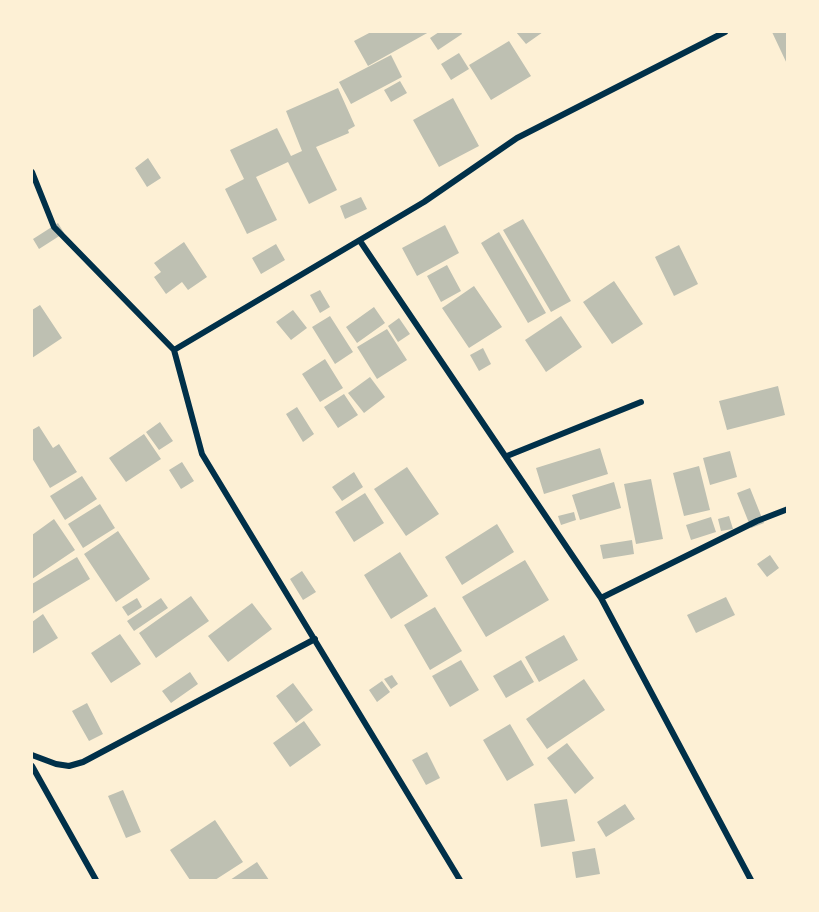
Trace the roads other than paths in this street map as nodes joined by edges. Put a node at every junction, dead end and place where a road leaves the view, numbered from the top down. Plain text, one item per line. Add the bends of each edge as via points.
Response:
1 (725, 32) edge
2 (32, 172) edge
3 (360, 241) junction
4 (174, 350) junction
5 (640, 402) dead end
6 (507, 456) junction
7 (788, 509) edge
8 (601, 598) junction
9 (315, 639) junction
10 (32, 755) edge
11 (32, 766) edge
12 (96, 880) edge
13 (460, 880) edge
14 (751, 880) edge

1 - 3 street via 517,138
2 - 4 street via 54,226
3 - 4 street
3 - 6 street
4 - 9 street via 202,454
5 - 6 street
6 - 8 street
7 - 8 street
8 - 14 street
9 - 10 street via 83,762 69,766
9 - 13 street
11 - 12 street

